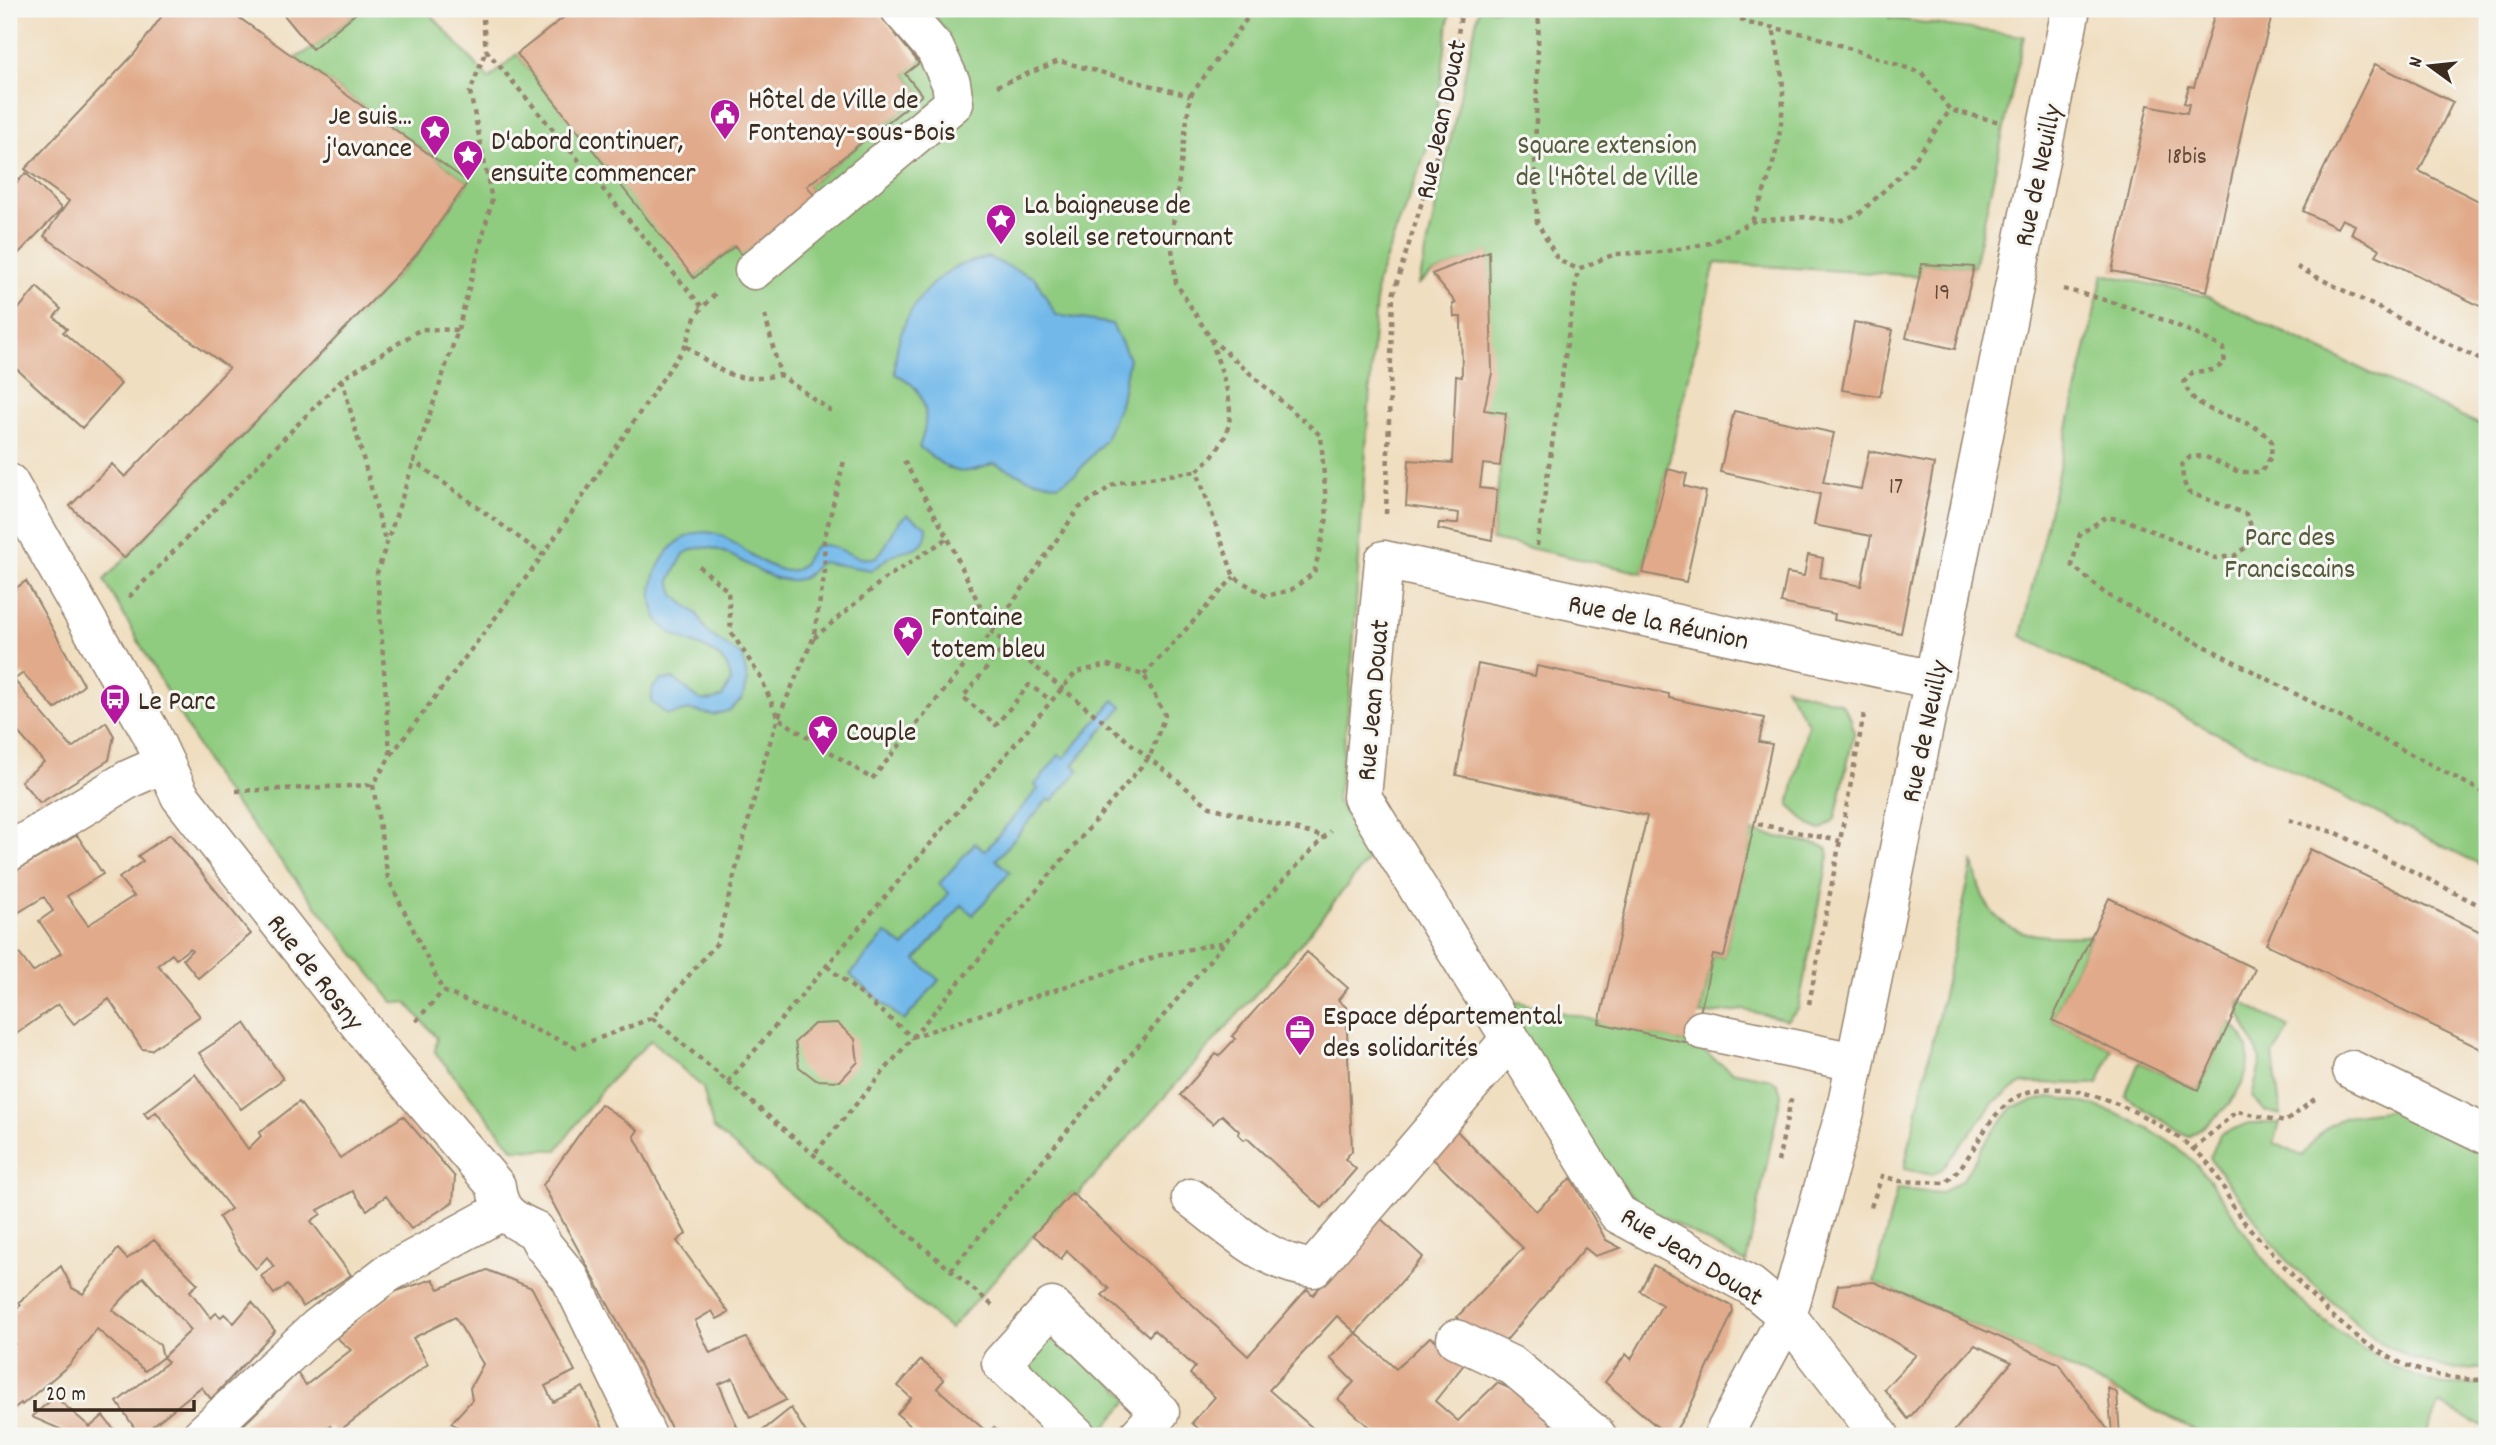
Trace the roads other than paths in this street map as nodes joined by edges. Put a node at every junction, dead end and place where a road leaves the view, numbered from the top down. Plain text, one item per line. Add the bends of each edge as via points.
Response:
1 (900, 9) edge
2 (2071, 9) edge
3 (754, 270) road end
4 (9, 483) edge
5 (1384, 560) joint
6 (1934, 680) junction
7 (172, 780) junction
8 (9, 852) edge
9 (1702, 1030) dead end
10 (1510, 1039) junction
11 (1855, 1062) junction
12 (2352, 1070) road end
13 (2487, 1135) edge
14 (1191, 1198) dead end
15 (502, 1211) junction
16 (1787, 1316) junction
17 (1456, 1339) dead end
18 (201, 1436) edge
19 (647, 1436) edge
20 (1077, 1436) edge
21 (1138, 1436) edge
22 (1597, 1436) edge
23 (1723, 1436) edge
24 (1880, 1436) edge

1 - 3 street via 934,49 951,83 954,103
2 - 6 street, Rue de Neuilly
4 - 7 street, Rue de Rosny via 150,731
5 - 6 street, Rue de la Réunion
5 - 10 street, Rue Jean Douat via 1362,797
6 - 11 street, Rue de Neuilly
7 - 8 street via 130,779
7 - 15 street, Rue de Rosny via 378,1048 496,1186
9 - 11 street
10 - 14 street via 1314,1268 1294,1267 1276,1259
10 - 16 street, Rue Jean Douat via 1618,1214 1751,1286
11 - 16 street, Rue de Neuilly
12 - 13 street
15 - 18 street via 378,1281 318,1326
15 - 19 street via 535,1230 569,1278
16 - 23 street, Rue de Neuilly
16 - 24 street, Rue Jean Douat
17 - 22 street via 1513,1366
20 - 21 street via 1001,1363 1052,1307 1160,1412

